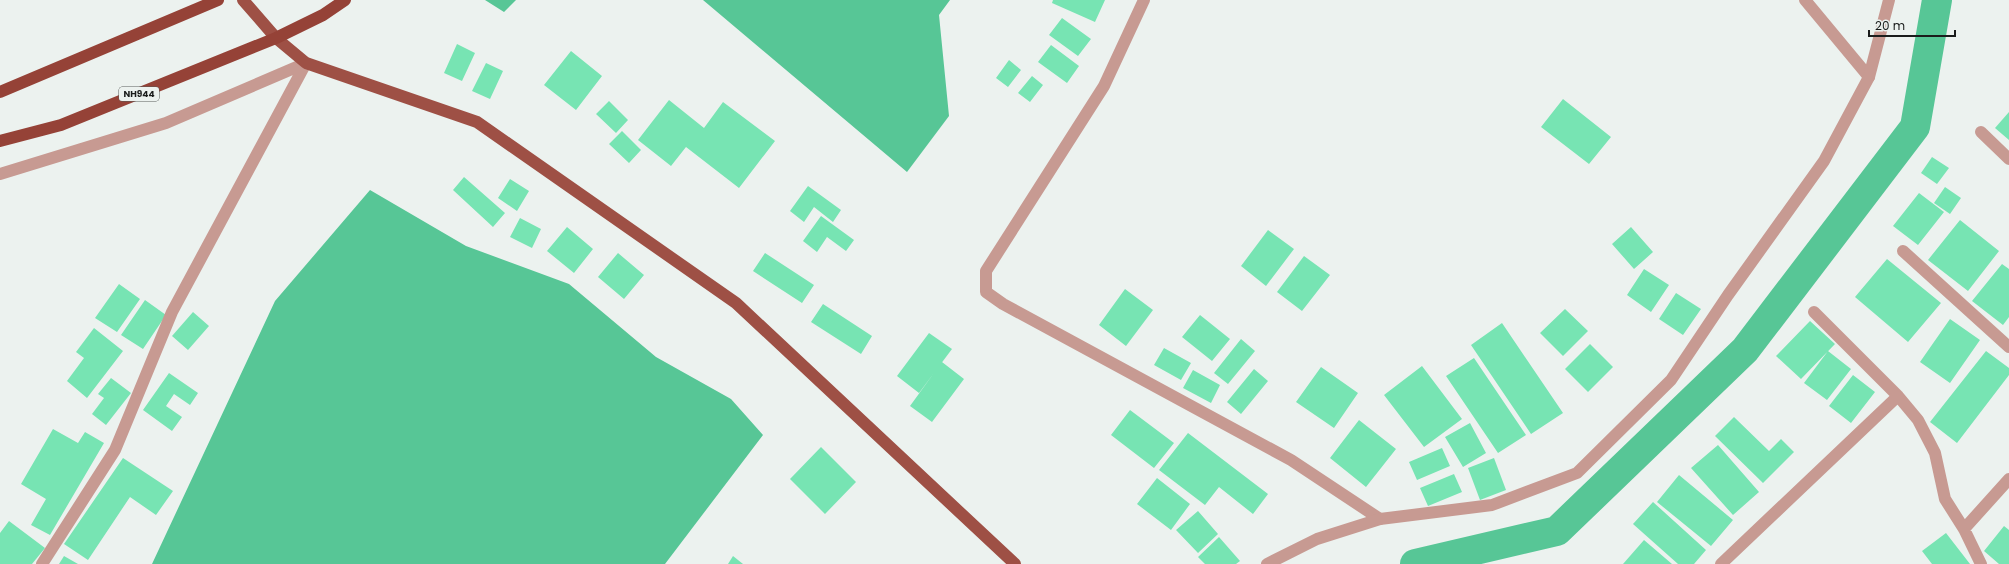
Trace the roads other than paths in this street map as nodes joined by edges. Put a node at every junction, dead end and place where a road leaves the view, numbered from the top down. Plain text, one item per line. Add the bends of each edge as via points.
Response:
1 (218, 0) edge
2 (243, 0) edge
3 (345, 0) edge
4 (1144, 0) edge
5 (1805, 0) edge
6 (1889, 0) edge
7 (276, 38) junction
8 (306, 63) junction
9 (1869, 77) junction
10 (0, 92) edge
11 (1980, 132) dead end
12 (0, 141) edge
13 (2009, 159) edge
14 (0, 174) edge
15 (1903, 251) dead end
16 (1814, 312) dead end
17 (2009, 347) edge
18 (1898, 396) junction
19 (2009, 479) edge
20 (1380, 519) junction
21 (1964, 529) junction
22 (42, 564) edge
23 (1015, 564) edge
24 (1267, 564) edge
25 (1721, 564) edge
26 (1981, 564) edge

1 - 10 highway
2 - 7 main road
3 - 7 highway, NH944 via 323,16
4 - 20 street via 1104,86 986,271 986,292 1003,304 1291,460
5 - 9 street
6 - 9 street
7 - 8 main road
7 - 12 highway, NH944 via 61,125
8 - 14 street via 166,123
8 - 22 street via 172,312 115,450
8 - 23 main road via 477,122 736,303
9 - 20 street via 1824,161 1671,380 1577,473 1492,505
11 - 13 street
15 - 17 street
16 - 18 street
18 - 21 street via 1918,420 1935,453 1945,499
18 - 25 street
19 - 21 street
20 - 24 street via 1317,539
21 - 26 street

